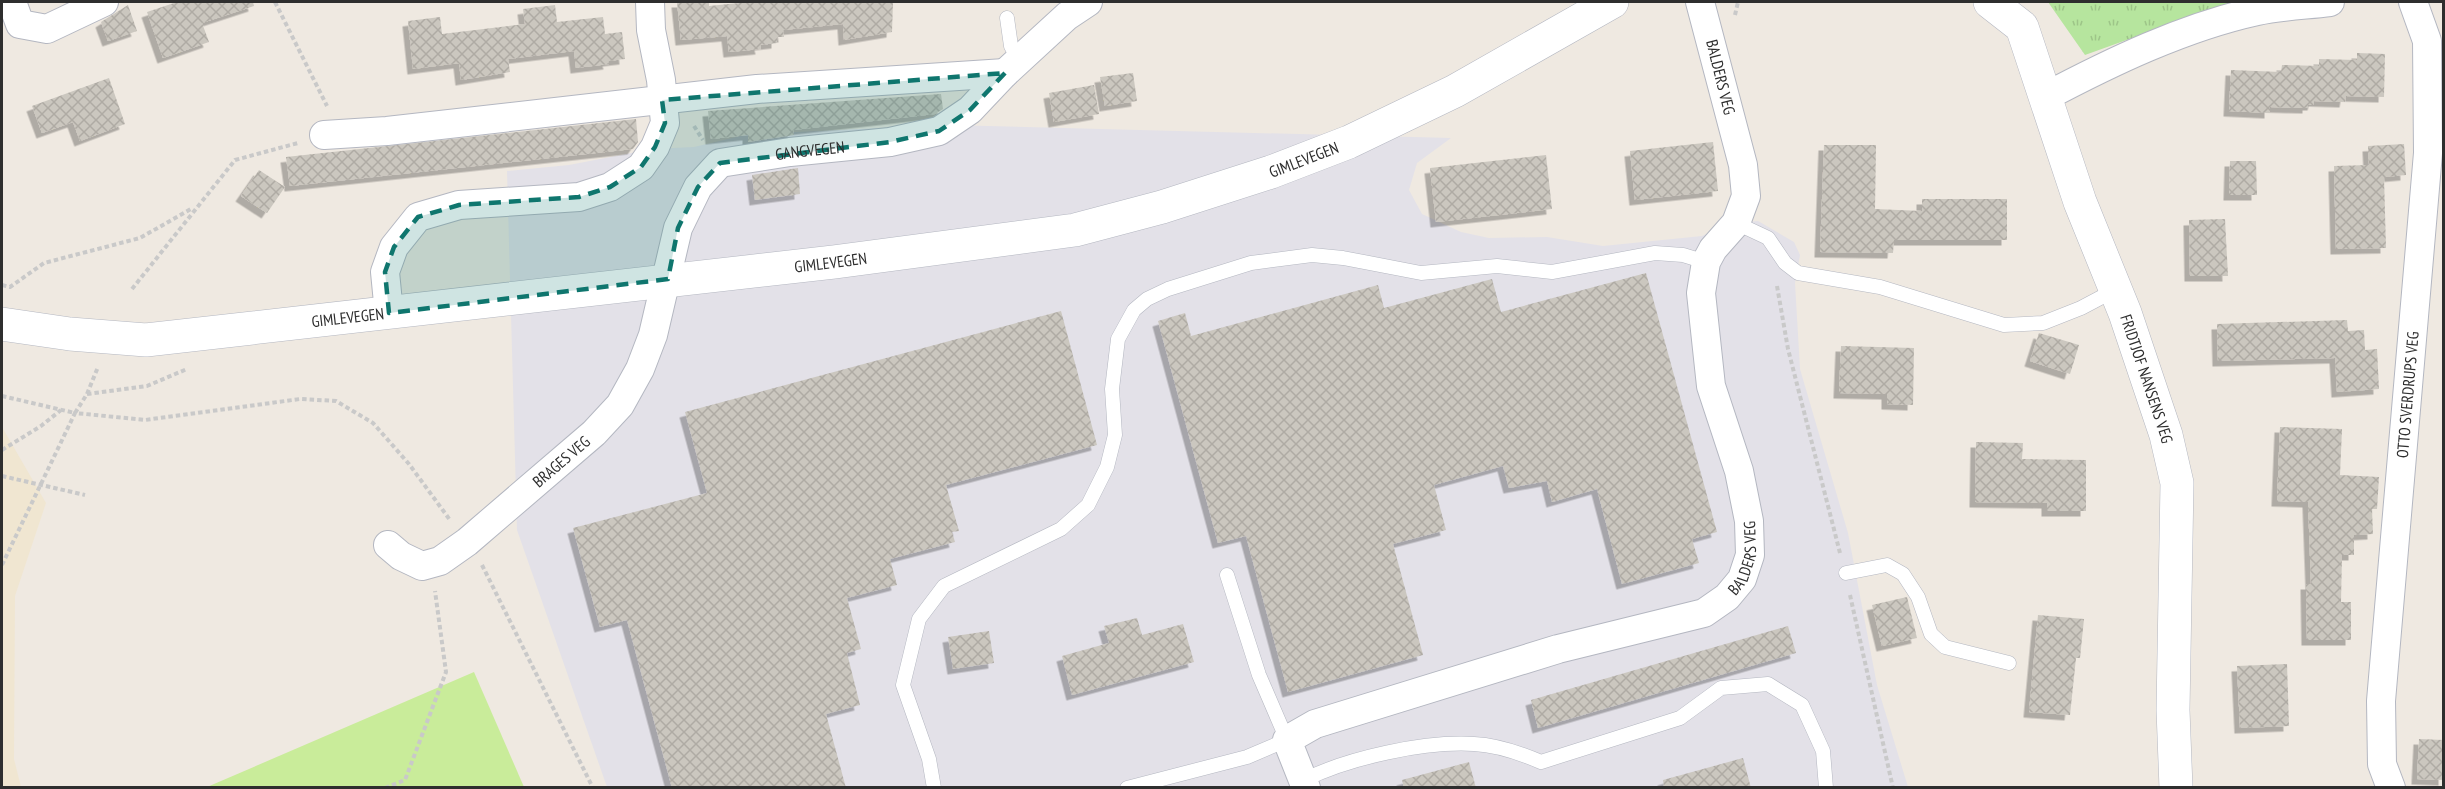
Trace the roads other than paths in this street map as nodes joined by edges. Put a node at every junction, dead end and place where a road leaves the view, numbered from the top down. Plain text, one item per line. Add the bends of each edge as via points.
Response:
1 (12, 2) edge
2 (104, 2) edge
3 (650, 2) edge
4 (1088, 2) edge
5 (1612, 2) edge
6 (1700, 2) edge
7 (1990, 2) edge
8 (2330, 2) edge
9 (2414, 2) edge
10 (1007, 18) dead end
11 (1012, 67) junction
12 (2045, 97) junction
13 (668, 99) junction
14 (332, 134) road end
15 (1736, 223) junction
16 (1706, 262) junction
17 (668, 279) junction
18 (2115, 290) junction
19 (389, 313) junction
20 (2, 324) edge
21 (388, 545) dead end
22 (1846, 573) road end
23 (1227, 575) dead end
24 (2009, 663) dead end
25 (1287, 740) junction
26 (1157, 783) edge
27 (1305, 784) edge
28 (934, 788) edge
29 (1127, 788) edge
30 (1826, 788) edge
31 (2176, 788) edge
32 (2391, 788) edge

1 - 2 street via 20,24 47,29
3 - 13 street via 651,30
4 - 11 street, GANGVEGEN via 1067,16
5 - 17 street, GIMLEVEGEN via 1455,91 1349,141 1272,172 1162,207 1076,230 967,246
6 - 15 street, BALDERS VEG via 1743,165 1746,196
7 - 12 street, FRIDTJOF NANSENS VEG via 2022,27
8 - 12 street via 2257,11 2203,27
9 - 32 street, OTTO SVERDRUPS VEG via 2427,41 2428,153 2383,677 2382,764
10 - 11 lane
11 - 13 street via 992,76 757,89
11 - 17 street, GANGVEGEN via 970,111 939,130 890,142 720,163 698,187 678,228
12 - 18 street, FRIDTJOF NANSENS VEG
13 - 14 street
13 - 19 street via 655,147 641,167 610,187 579,197 459,205 418,217 394,247 384,272
15 - 16 street, BALDERS VEG
15 - 18 lane via 1768,238 1785,263 1798,273 1880,287 2004,325 2043,323
16 - 25 street, BALDERS VEG via 1701,293 1711,386 1749,521 1747,567 1728,597 1704,613 1472,675 1315,724
16 - 28 lane via 1655,253 1552,272 1497,266 1422,273 1312,255 1251,263 1147,299 1134,310 1118,339 1112,389 1115,435 1107,467 1088,505 1061,529 944,586 919,618 903,685 929,759
17 - 19 street, GIMLEVEGEN
17 - 21 street, BRAGES VEG via 640,369 620,405 594,434 440,561 422,566
18 - 31 street, FRIDTJOF NANSENS VEG via 2166,435 2177,483 2173,710
19 - 20 street, GIMLEVEGEN via 146,340
22 - 24 lane via 1887,565 1903,574 1918,597 1931,634 1945,647
23 - 25 lane via 1259,675
25 - 26 lane via 1247,757
25 - 27 street
26 - 29 lane
27 - 30 lane via 1340,764 1435,745 1476,744 1541,762 1680,718 1721,688 1768,684 1802,705 1823,751

